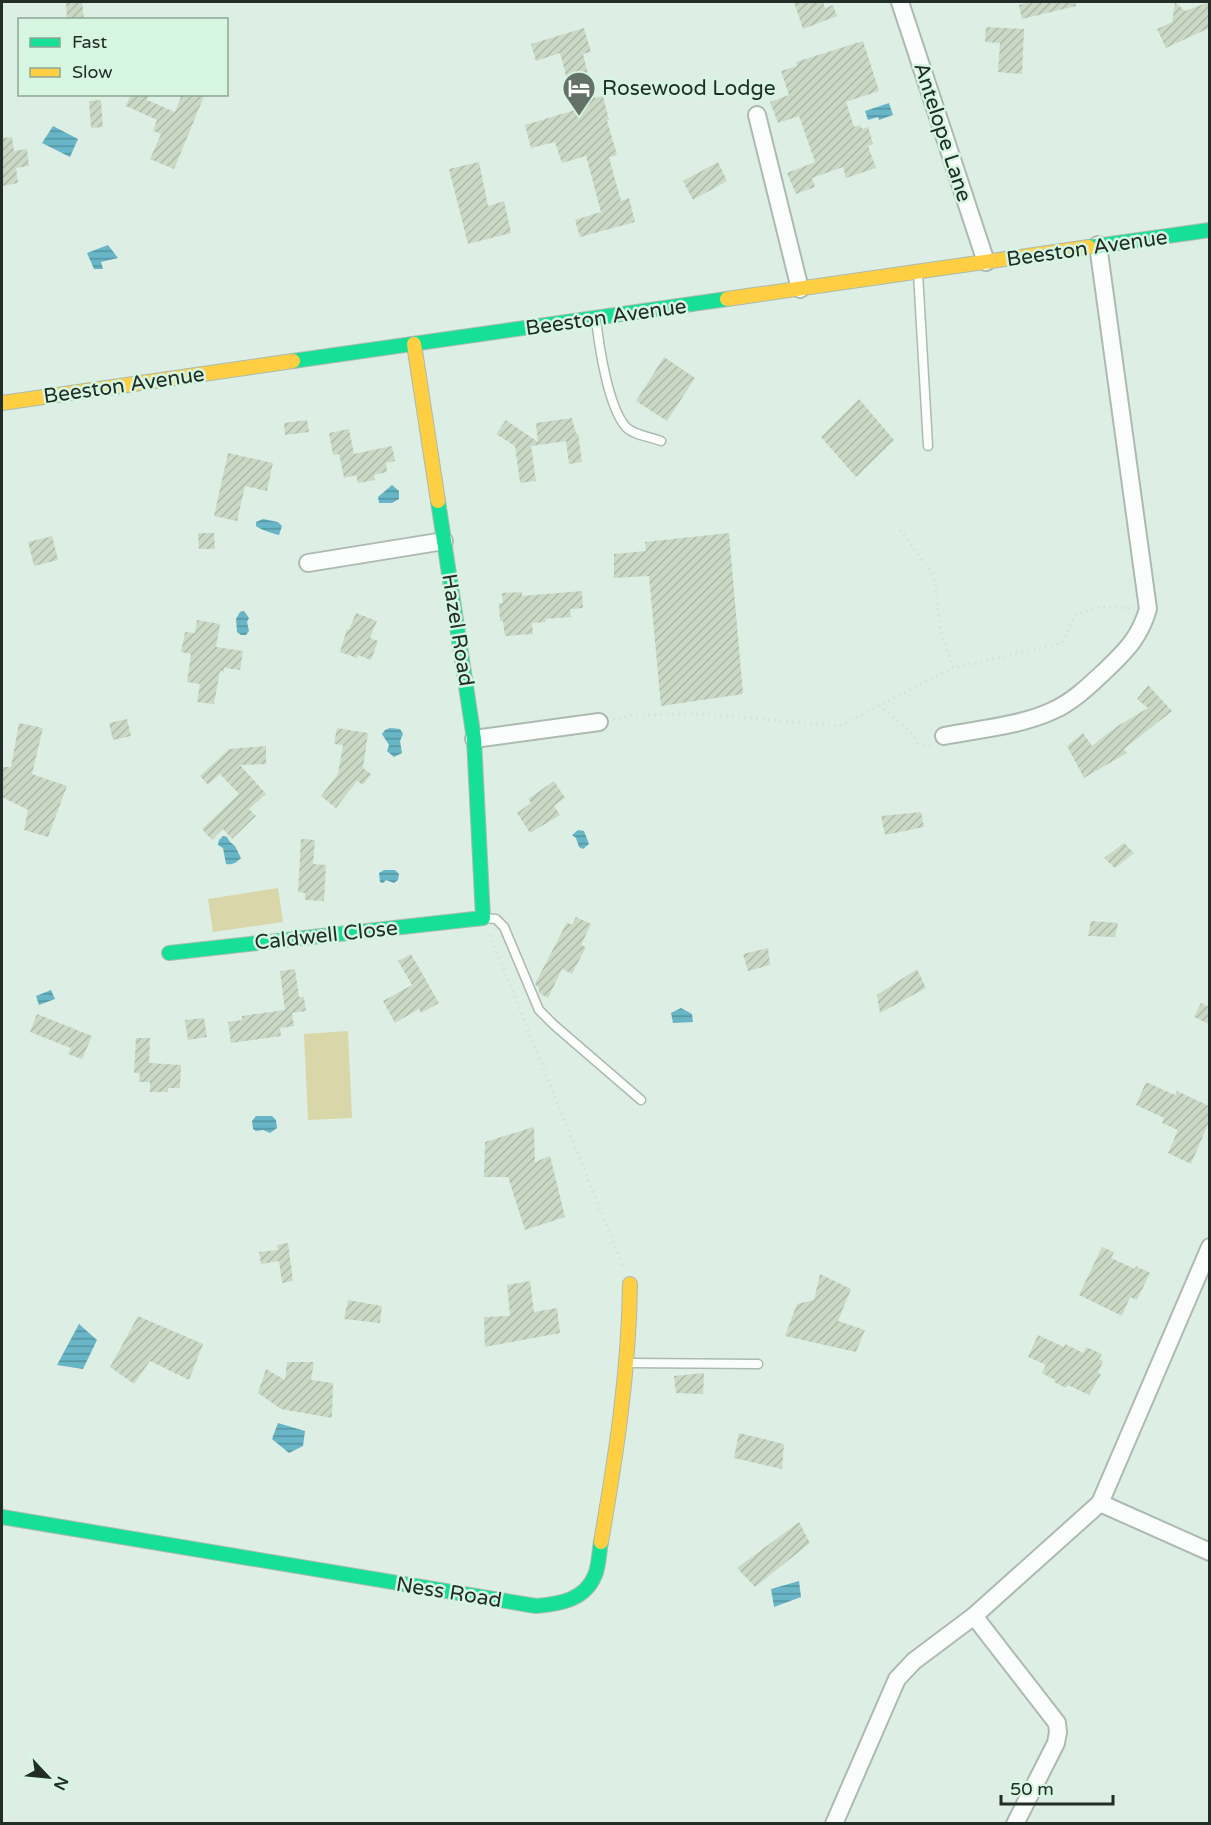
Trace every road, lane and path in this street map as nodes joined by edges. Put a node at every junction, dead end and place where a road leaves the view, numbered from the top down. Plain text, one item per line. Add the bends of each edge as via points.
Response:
1 (900, 2) edge
2 (756, 115) dead end
3 (1209, 230) edge
4 (1098, 245) junction
5 (986, 262) junction
6 (918, 272) junction
7 (800, 289) junction
8 (596, 318) junction
9 (414, 344) junction
10 (2, 403) edge
11 (661, 441) dead end
12 (928, 446) dead end
13 (900, 530) dead end
14 (444, 541) junction
15 (308, 563) dead end
16 (1148, 609) junction
17 (953, 668) junction
18 (879, 705) junction
19 (599, 722) joint
20 (944, 735) joint
21 (474, 739) junction
22 (483, 918) junction
23 (169, 953) dead end
24 (641, 1100) dead end
25 (1209, 1247) edge
26 (1205, 1270) edge
27 (630, 1284) joint
28 (628, 1363) junction
29 (758, 1364) dead end
30 (1100, 1503) junction
31 (2, 1517) edge
32 (1209, 1552) edge
33 (974, 1616) junction
34 (834, 1824) edge
35 (1015, 1824) edge

1 - 5 street, Antelope Lane
2 - 7 street
3 - 4 street, Beeston Avenue
4 - 5 street, Beeston Avenue
4 - 16 street
5 - 6 street, Beeston Avenue
6 - 7 street, Beeston Avenue
6 - 12 lane
7 - 8 street, Beeston Avenue
8 - 9 street, Beeston Avenue
8 - 11 lane via 601,359 621,418 628,429
9 - 10 street, Beeston Avenue
9 - 14 street, Hazel Road
13 - 17 path via 934,576 940,630
14 - 15 street
14 - 21 street, Hazel Road
16 - 17 path via 1101,607 1083,612 1075,615 1062,643
16 - 20 street via 1130,647 1078,695 1053,711 1017,723
17 - 18 path
18 - 19 path via 839,726 706,714 632,715
18 - 20 path via 918,743 930,746
19 - 21 street
21 - 22 street, Hazel Road
22 - 23 street, Caldwell Close
22 - 24 lane via 496,919 504,927 539,1010
22 - 27 path
25 - 26 street
26 - 30 street
27 - 28 street, Ness Road
28 - 29 lane
28 - 31 street, Ness Road via 623,1418 595,1575 580,1596 559,1605 536,1606
30 - 32 street
30 - 33 street
33 - 34 street via 914,1661 897,1679
33 - 35 street via 1057,1723 1059,1731

